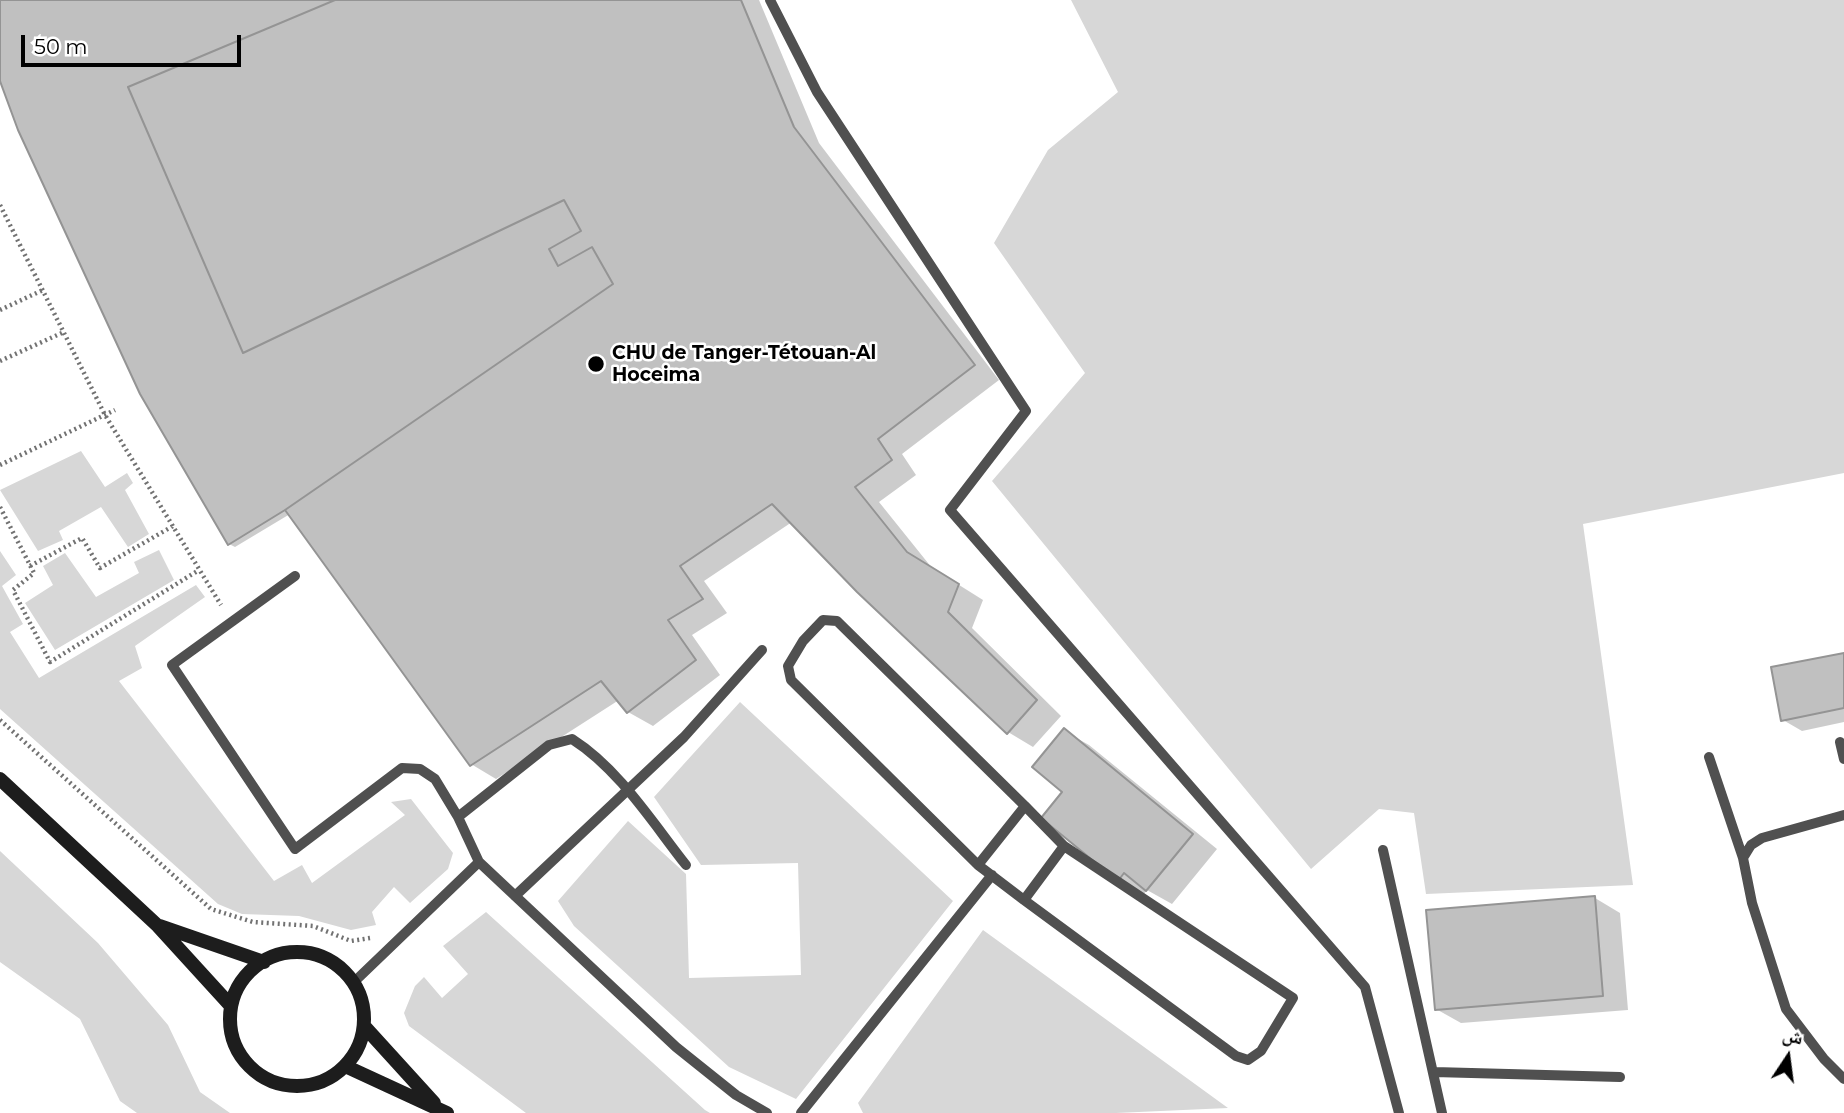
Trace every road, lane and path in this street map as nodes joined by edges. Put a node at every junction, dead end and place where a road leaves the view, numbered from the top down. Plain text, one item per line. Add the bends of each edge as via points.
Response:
1 (770, 0) edge
2 (0, 205) edge
3 (43, 290) junction
4 (0, 310) edge
5 (64, 332) junction
6 (0, 361) edge
7 (115, 410) dead end
8 (105, 415) junction
9 (0, 465) edge
10 (0, 507) edge
11 (173, 526) junction
12 (30, 566) junction
13 (199, 570) junction
14 (295, 576) dead end
15 (231, 622) junction
16 (762, 650) dead end
17 (0, 720) edge
18 (1840, 742) dead end
19 (1709, 757) dead end
20 (1844, 759) edge
21 (0, 779) edge
22 (628, 791) junction
23 (1025, 806) junction
24 (1844, 814) edge
25 (458, 817) junction
26 (1064, 846) junction
27 (1383, 850) dead end
28 (1743, 858) junction
29 (479, 862) junction
30 (686, 865) dead end
31 (978, 865) junction
32 (992, 875) junction
33 (515, 896) junction
34 (1024, 900) junction
35 (158, 926) junction
36 (404, 934) junction
37 (264, 962) junction
38 (354, 982) junction
39 (231, 1006) junction
40 (365, 1026) junction
41 (345, 1066) junction
42 (1434, 1072) junction
43 (1620, 1077) dead end
44 (1844, 1079) edge
45 (442, 1110) edge
46 (767, 1113) edge
47 (801, 1113) edge
48 (1399, 1113) edge
49 (1442, 1113) edge

1 - 48 lane via 817,92 1026,411 950,510 1365,987
2 - 3 path
3 - 4 path
3 - 5 path
5 - 6 path
5 - 8 path
7 - 8 path
8 - 9 path
8 - 11 path
10 - 12 path
11 - 12 path via 100,568 82,538
11 - 13 path
12 - 13 path via 34,573 13,590 50,662
13 - 15 path
14 - 15 lane
15 - 25 lane via 172,665 295,849 402,768 420,769 435,779
16 - 22 lane
17 - 36 path via 211,909 253,922 313,926 351,941
18 - 20 lane
19 - 28 lane
21 - 35 street
22 - 25 lane via 592,752 572,739 549,745
22 - 30 lane
22 - 33 lane
23 - 26 lane
23 - 31 lane
23 - 31 lane via 837,621 823,620 803,641 788,666 791,680
24 - 28 lane via 1762,838
25 - 29 lane
26 - 34 lane
26 - 34 lane via 1293,998 1261,1051 1248,1060 1236,1056
27 - 42 lane
28 - 44 lane via 1752,903 1786,1009
29 - 33 lane
29 - 36 lane
31 - 32 lane
32 - 34 lane
32 - 47 lane
33 - 46 lane via 676,1047 736,1095
35 - 37 street
35 - 39 street
36 - 38 lane
37 - 38 street via 295,952 317,955 338,965
37 - 39 street via 238,985
38 - 40 street via 363,1003
39 - 41 street via 236,1048 266,1079 308,1086
40 - 41 street via 359,1048
40 - 45 street
41 - 45 street
42 - 43 lane
42 - 49 lane

